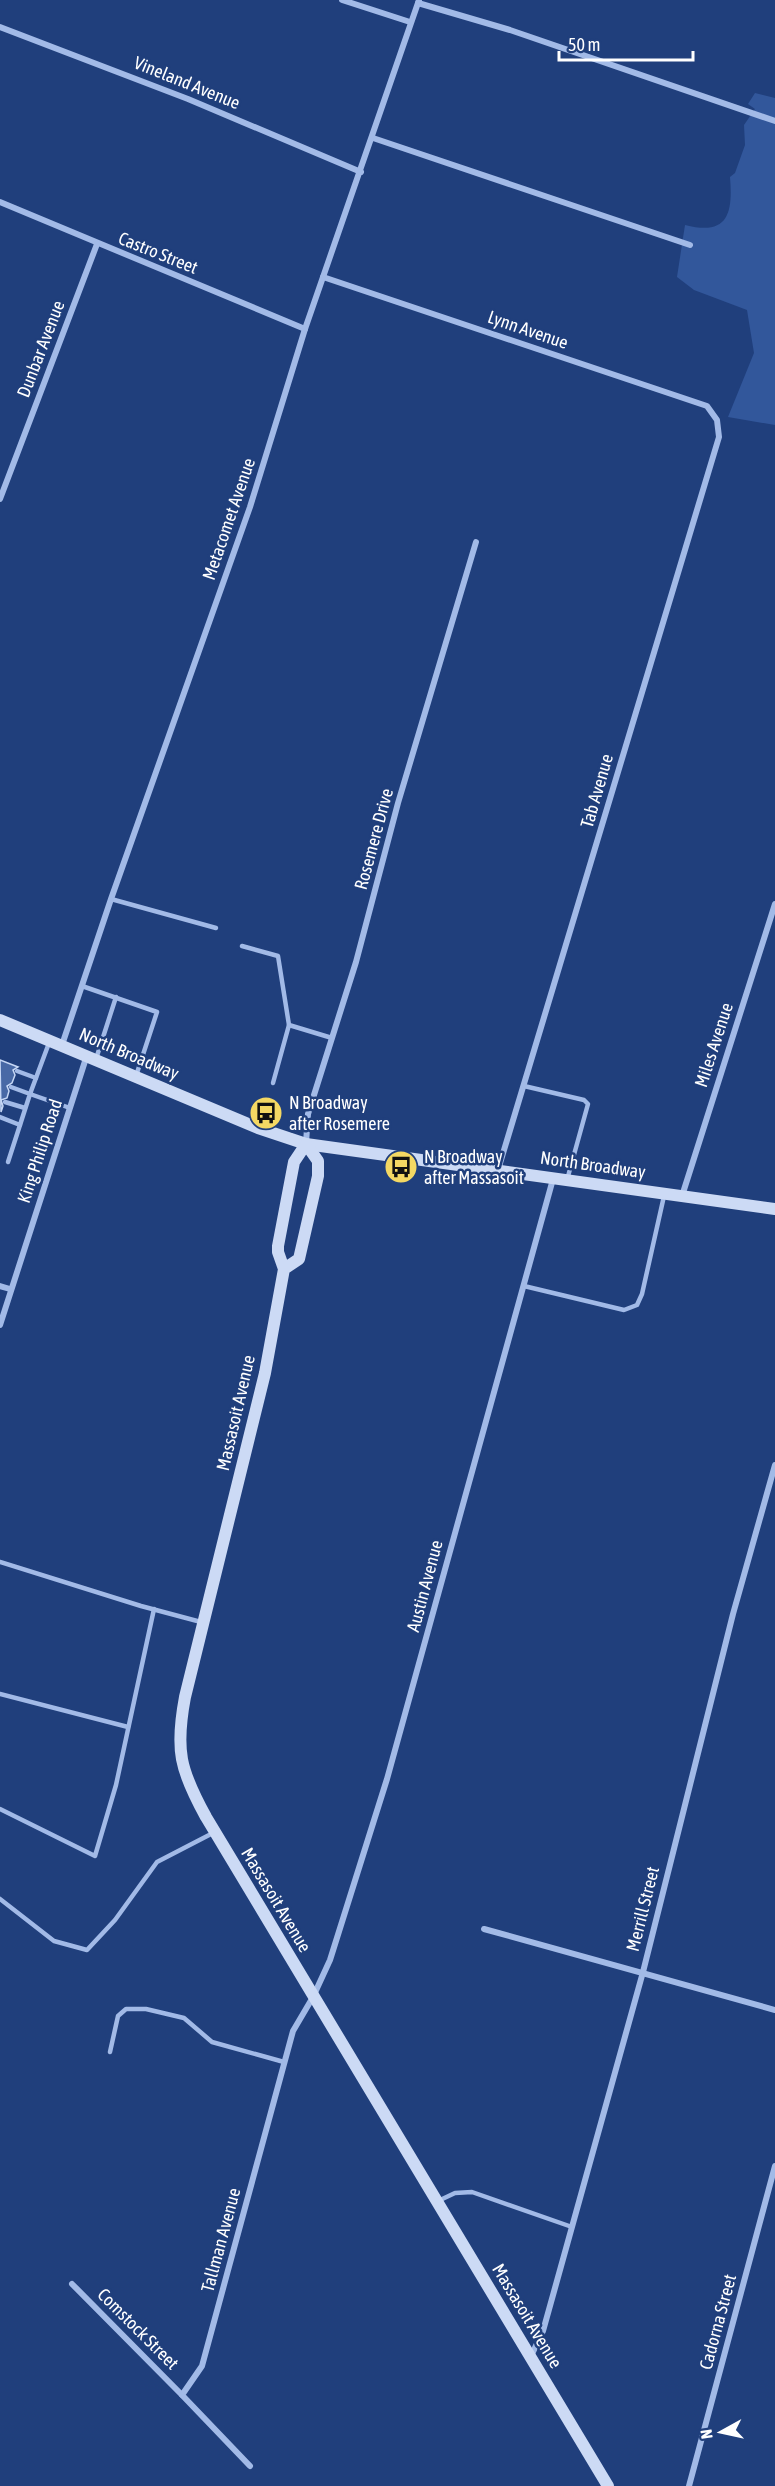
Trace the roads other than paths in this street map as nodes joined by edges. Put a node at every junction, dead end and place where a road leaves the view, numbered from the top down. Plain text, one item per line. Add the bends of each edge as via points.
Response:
1 (342, 0) edge
2 (418, 1) edge
3 (410, 22) junction
4 (0, 27) edge
5 (775, 121) edge
6 (372, 138) junction
7 (361, 172) junction
8 (0, 202) edge
9 (97, 244) junction
10 (690, 244) dead end
11 (323, 277) junction
12 (305, 329) junction
13 (717, 420) joint
14 (0, 499) edge
15 (476, 542) dead end
16 (111, 899) junction
17 (775, 904) edge
18 (216, 928) dead end
19 (242, 946) dead end
20 (82, 986) junction
21 (116, 997) junction
22 (0, 1020) edge
23 (289, 1025) junction
24 (332, 1038) junction
25 (50, 1040) junction
26 (62, 1045) junction
27 (92, 1057) junction
28 (17, 1071) dead end
29 (136, 1076) junction
30 (36, 1078) junction
31 (273, 1083) dead end
32 (524, 1086) junction
33 (11, 1088) dead end
34 (30, 1094) junction
35 (5, 1102) dead end
36 (26, 1108) junction
37 (70, 1108) junction
38 (0, 1117) edge
39 (20, 1125) junction
40 (306, 1144) junction
41 (8, 1162) dead end
42 (498, 1170) junction
43 (553, 1178) junction
44 (567, 1180) junction
45 (665, 1193) junction
46 (682, 1196) junction
47 (775, 1209) edge
48 (285, 1269) junction
49 (0, 1286) edge
50 (524, 1286) junction
51 (10, 1288) junction
52 (0, 1325) edge
53 (775, 1465) edge
54 (0, 1562) edge
55 (154, 1609) junction
56 (204, 1622) junction
57 (0, 1694) edge
58 (128, 1727) junction
59 (0, 1809) edge
60 (215, 1832) junction
61 (0, 1899) edge
62 (484, 1929) dead end
63 (642, 1972) junction
64 (313, 1997) junction
65 (775, 2010) edge
66 (110, 2052) dead end
67 (284, 2062) junction
68 (775, 2166) edge
69 (437, 2201) junction
70 (572, 2227) junction
71 (72, 2284) dead end
72 (531, 2357) junction
73 (182, 2395) junction
74 (250, 2466) dead end
75 (608, 2486) edge
76 (689, 2486) edge

1 - 3 street
2 - 3 street, Metacomet Avenue
2 - 5 street
3 - 6 street, Metacomet Avenue
4 - 7 street, Vineland Avenue via 188,99
6 - 7 street, Metacomet Avenue
6 - 10 street
7 - 11 street, Metacomet Avenue
8 - 9 street, Castro Street
9 - 12 street, Castro Street
9 - 14 street, Dunbar Avenue
11 - 12 street, Metacomet Avenue
11 - 13 street, Lynn Avenue via 707,406
12 - 16 street, Metacomet Avenue via 250,507
13 - 32 street, Tab Avenue via 719,437
15 - 24 street, Rosemere Drive
16 - 18 lane
16 - 20 street, Metacomet Avenue
17 - 46 street, Miles Avenue
19 - 23 lane via 278,956
20 - 21 lane
20 - 26 street, Metacomet Avenue
21 - 27 lane
21 - 29 lane via 157,1012
22 - 25 main road, North Broadway
23 - 24 lane
23 - 31 lane
24 - 40 street, Rosemere Drive via 308,1114
25 - 26 main road, North Broadway
25 - 30 lane
26 - 27 main road, North Broadway
27 - 29 main road, North Broadway
27 - 37 street, King Philip Road
28 - 30 lane
29 - 40 main road, North Broadway
30 - 34 lane
32 - 42 street, Tab Avenue
32 - 44 lane via 588,1104
33 - 34 lane
34 - 36 lane
34 - 37 lane
35 - 36 lane
36 - 39 lane
37 - 51 street, King Philip Road
38 - 39 lane
39 - 41 lane
40 - 42 main road, North Broadway
40 - 48 main road, Massasoit Avenue via 294,1162 278,1246
40 - 48 main road, Massasoit Avenue via 318,1161 318,1176 299,1259
42 - 43 main road, North Broadway
43 - 44 main road, North Broadway
43 - 50 street, Austin Avenue
44 - 45 main road, North Broadway
45 - 46 main road, North Broadway
45 - 50 lane via 637,1305 624,1310
46 - 47 main road, North Broadway
48 - 56 main road, Massasoit Avenue via 265,1373
49 - 51 street
50 - 64 street, Austin Avenue via 387,1779 330,1960
51 - 52 street, King Philip Road
53 - 63 street, Merrill Street
54 - 55 lane
55 - 56 lane
55 - 58 lane
56 - 60 main road, Massasoit Avenue via 183,1707 179,1748 188,1782
57 - 58 lane
58 - 59 lane via 95,1856
60 - 61 lane via 157,1862 115,1920 87,1950 54,1941
60 - 64 main road, Massasoit Avenue
62 - 63 street
63 - 65 street
63 - 70 street, Merrill Street
64 - 67 street, Tallman Avenue via 293,2031
64 - 69 main road, Massasoit Avenue
66 - 67 lane via 118,2016 126,2009 146,2009 184,2018 212,2042
67 - 73 street, Tallman Avenue via 202,2366
68 - 76 street, Cadorna Street
69 - 70 lane via 455,2193 472,2192
69 - 72 main road, Massasoit Avenue
70 - 72 street, Merrill Street via 543,2331
71 - 73 street, Comstock Street
72 - 75 main road, Massasoit Avenue
73 - 74 street

